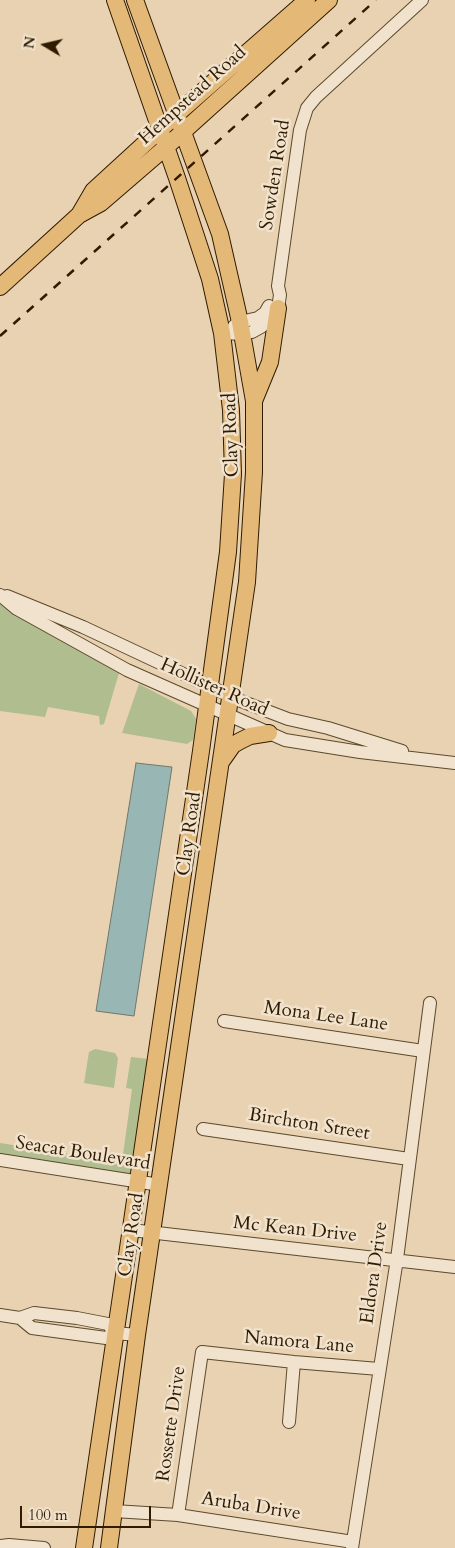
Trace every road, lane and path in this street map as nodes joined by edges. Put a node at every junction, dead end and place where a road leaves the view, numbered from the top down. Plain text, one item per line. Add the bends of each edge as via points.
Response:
1 (115, 0) edge
2 (135, 0) edge
3 (307, 0) edge
4 (329, 0) edge
5 (422, 0) edge
6 (177, 114) junction
7 (160, 130) junction
8 (184, 131) junction
9 (166, 147) junction
10 (79, 215) junction
11 (278, 286) junction
12 (0, 287) edge
13 (278, 308) junction
14 (242, 328) junction
15 (222, 333) junction
16 (254, 401) junction
17 (254, 472) junction
18 (233, 474) junction
19 (0, 594) edge
20 (95, 632) junction
21 (88, 649) junction
22 (209, 686) junction
23 (230, 696) junction
24 (206, 705) junction
25 (227, 714) junction
26 (328, 728) junction
27 (269, 733) junction
28 (323, 746) junction
29 (433, 760) junction
30 (455, 763) edge
31 (220, 764) junction
32 (185, 860) junction
33 (206, 862) junction
34 (430, 1003) dead end
35 (224, 1021) dead end
36 (158, 1047) junction
37 (180, 1050) junction
38 (423, 1051) junction
39 (203, 1129) dead end
40 (409, 1159) junction
41 (0, 1160) edge
42 (139, 1182) junction
43 (160, 1185) junction
44 (131, 1230) junction
45 (153, 1233) junction
46 (397, 1259) junction
47 (455, 1267) edge
48 (0, 1315) edge
49 (115, 1333) junction
50 (137, 1335) junction
51 (215, 1353) joint
52 (294, 1362) junction
53 (379, 1369) junction
54 (289, 1422) dead end
55 (114, 1510) junction
56 (178, 1515) junction
57 (353, 1545) edge
58 (0, 1546) edge
59 (44, 1548) edge
60 (84, 1548) edge
61 (109, 1548) edge

1 - 7 main road, Clay Road
2 - 6 main road, Clay Road
3 - 6 main road, Hempstead Road
4 - 8 main road, Hempstead Road
5 - 11 street, Sowden Road via 307,108 300,130
6 - 7 main road, Hempstead Road
6 - 8 main road, Clay Road
7 - 9 main road, Clay Road
7 - 10 main road, Hempstead Road via 91,194
8 - 9 main road, Hempstead Road
8 - 14 main road, Clay Road via 220,234
9 - 10 main road, Hempstead Road via 101,203
9 - 15 main road, Clay Road via 210,279
10 - 12 main road, Hempstead Road
11 - 13 street, Sowden Road
11 - 14 street, Sowden Road via 264,313
13 - 14 street, Sowden Road via 261,327
13 - 16 main road via 270,362
14 - 15 street, Sowden Road
14 - 16 main road, Clay Road
15 - 18 main road, Clay Road via 231,410
16 - 17 main road, Clay Road
17 - 18 main road
17 - 23 main road, Clay Road via 247,582
18 - 22 main road, Clay Road via 228,552
19 - 20 street, Hollister Road
19 - 21 street, Hollister Road via 17,609
20 - 21 street
20 - 22 street, Hollister Road
21 - 24 street, Hollister Road
22 - 23 street, Hollister Road
22 - 24 main road, Clay Road
23 - 25 main road, Clay Road
23 - 26 street, Hollister Road via 288,719
24 - 25 street, Hollister Road
24 - 32 main road, Clay Road
25 - 27 street, Hollister Road
25 - 31 main road, Clay Road
26 - 28 street
26 - 29 street, Hollister Road
27 - 28 street, Hollister Road via 285,740
27 - 31 main road via 240,740
28 - 29 street, Hollister Road
29 - 30 street, Hollister Road
31 - 33 main road, Clay Road
32 - 33 main road
32 - 36 main road, Clay Road
33 - 37 main road, Clay Road
34 - 38 street, Eldora Drive
35 - 38 street, Mona Lee Lane
36 - 37 main road
36 - 42 main road, Clay Road
37 - 43 main road, Clay Road
38 - 40 street, Eldora Drive
39 - 40 street, Birchton Street
40 - 46 street, Eldora Drive
41 - 42 street, Seacat Boulevard
42 - 43 street, Seacat Boulevard
42 - 44 main road, Clay Road
43 - 45 main road, Clay Road
44 - 45 street, Mc Kean Drive
44 - 49 main road, Clay Road
45 - 46 street, Mc Kean Drive
45 - 50 main road, Clay Road
46 - 47 street, Mc Kean Drive
46 - 53 street, Eldora Drive
48 - 49 street via 20,1318 34,1313 77,1318 108,1324
49 - 50 street
49 - 60 main road, Clay Road
50 - 55 main road, Clay Road
51 - 52 street, Namora Lane
51 - 56 street, Rossette Drive via 202,1352
52 - 53 street, Namora Lane
52 - 54 street
53 - 57 street, Eldora Drive
55 - 56 street, Aruba Drive
55 - 61 main road, Clay Road
56 - 57 street, Aruba Drive
58 - 59 street

